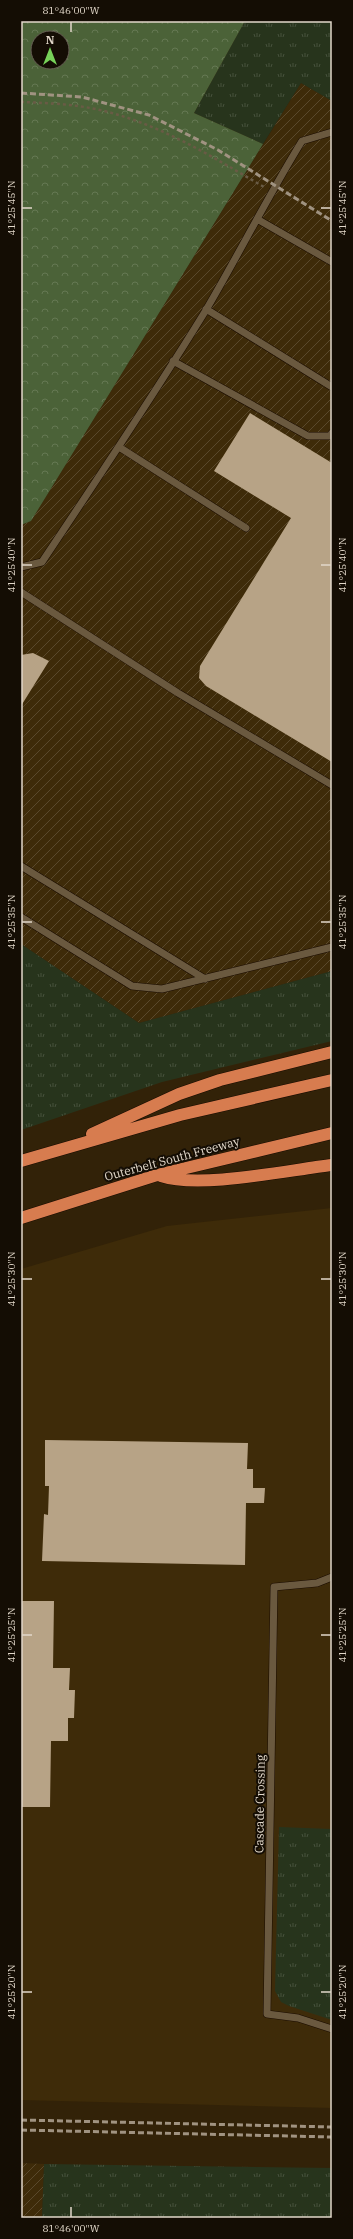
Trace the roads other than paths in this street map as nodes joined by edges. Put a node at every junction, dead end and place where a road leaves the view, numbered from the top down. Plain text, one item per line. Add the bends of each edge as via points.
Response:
1 (332, 132) edge
2 (257, 219) junction
3 (332, 262) edge
4 (206, 309) junction
5 (173, 361) junction
6 (332, 387) edge
7 (332, 433) edge
8 (119, 447) junction
9 (246, 528) dead end
10 (21, 567) edge
11 (21, 592) edge
12 (332, 785) edge
13 (21, 866) edge
14 (21, 918) edge
15 (332, 947) edge
16 (205, 979) junction
17 (332, 1052) edge
18 (332, 1080) edge
19 (332, 1133) edge
20 (64, 1147) junction
21 (21, 1161) edge
22 (332, 1165) edge
23 (158, 1175) junction
24 (21, 1218) edge
25 (332, 1577) edge
26 (332, 2029) edge

1 - 2 lane via 302,141
2 - 3 lane
2 - 4 lane
4 - 5 lane
4 - 6 lane
5 - 7 lane via 308,436 330,436
5 - 8 lane
8 - 9 lane
8 - 10 lane via 42,562
11 - 12 lane via 178,692
13 - 16 lane
14 - 16 lane via 132,986 162,990
15 - 16 lane
17 - 20 highway via 220,1080 179,1094
18 - 20 highway via 180,1115
19 - 23 highway, Outerbelt South Freeway
20 - 21 highway
22 - 23 highway via 202,1180 170,1179
23 - 24 highway, Outerbelt South Freeway
25 - 26 lane, Cascade Crossing via 317,1583 274,1587 267,2014 298,2018

